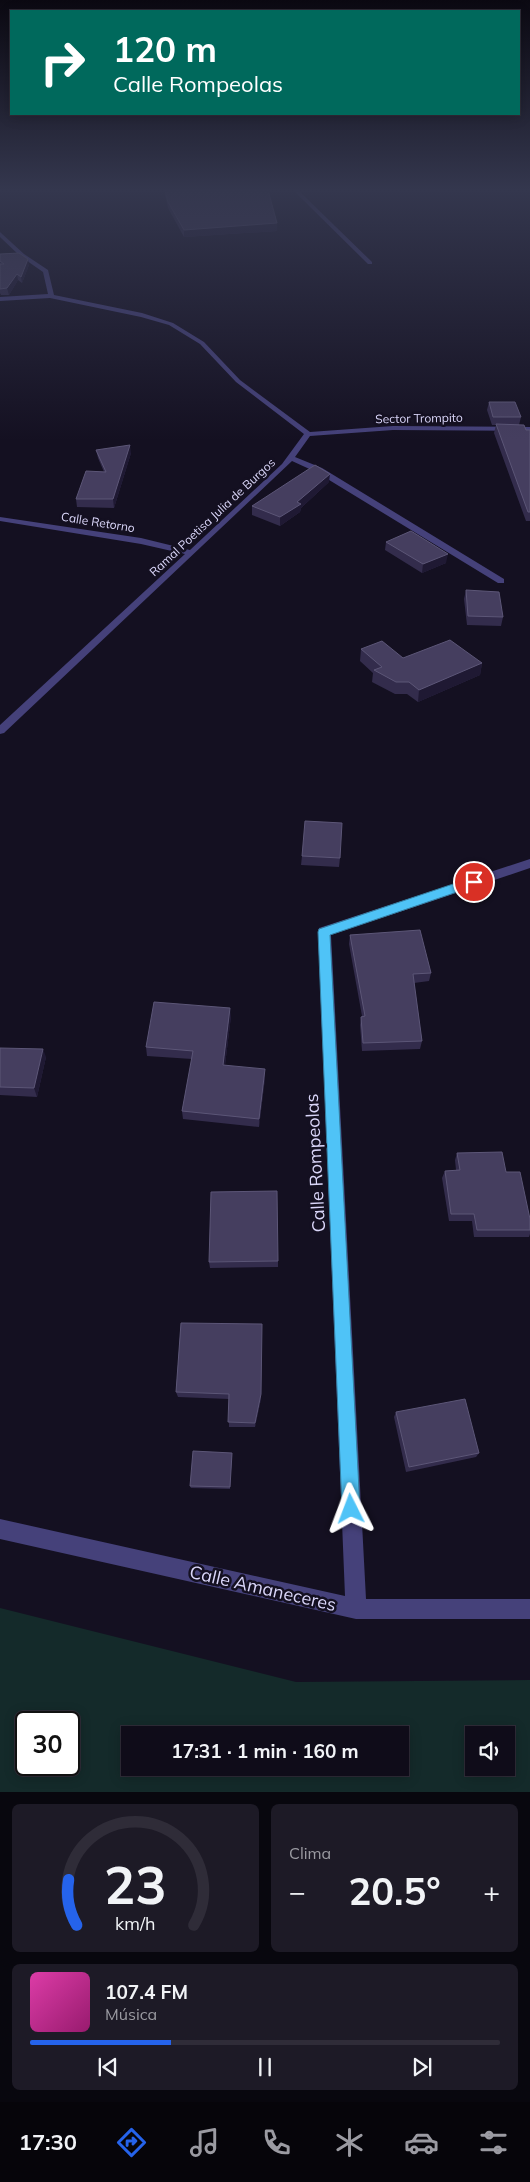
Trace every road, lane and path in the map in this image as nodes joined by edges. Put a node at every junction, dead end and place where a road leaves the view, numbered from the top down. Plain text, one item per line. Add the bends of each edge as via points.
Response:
1 (47, 274) edge
2 (51, 296) junction
3 (0, 299) edge
4 (530, 429) edge
5 (308, 434) junction
6 (291, 458) junction
7 (0, 519) edge
8 (192, 553) junction
9 (501, 581) dead end
10 (0, 731) edge
11 (530, 863) edge
12 (0, 1529) edge
13 (356, 1609) junction
14 (530, 1609) edge

1 - 2 street
2 - 3 street
2 - 5 street via 171,324 202,343 238,382
4 - 5 street, Sector Trompito via 393,428
5 - 6 street, Ramal Poetisa Julia de Burgos
6 - 8 street, Ramal Poetisa Julia de Burgos
6 - 9 street via 319,470
7 - 8 street, Calle Retorno via 141,541
8 - 10 street, Ramal Poetisa Julia de Burgos
11 - 13 street, Calle Rompeolas via 324,932
12 - 13 street, Calle Amaneceres
13 - 14 street, Calle Amaneceres

